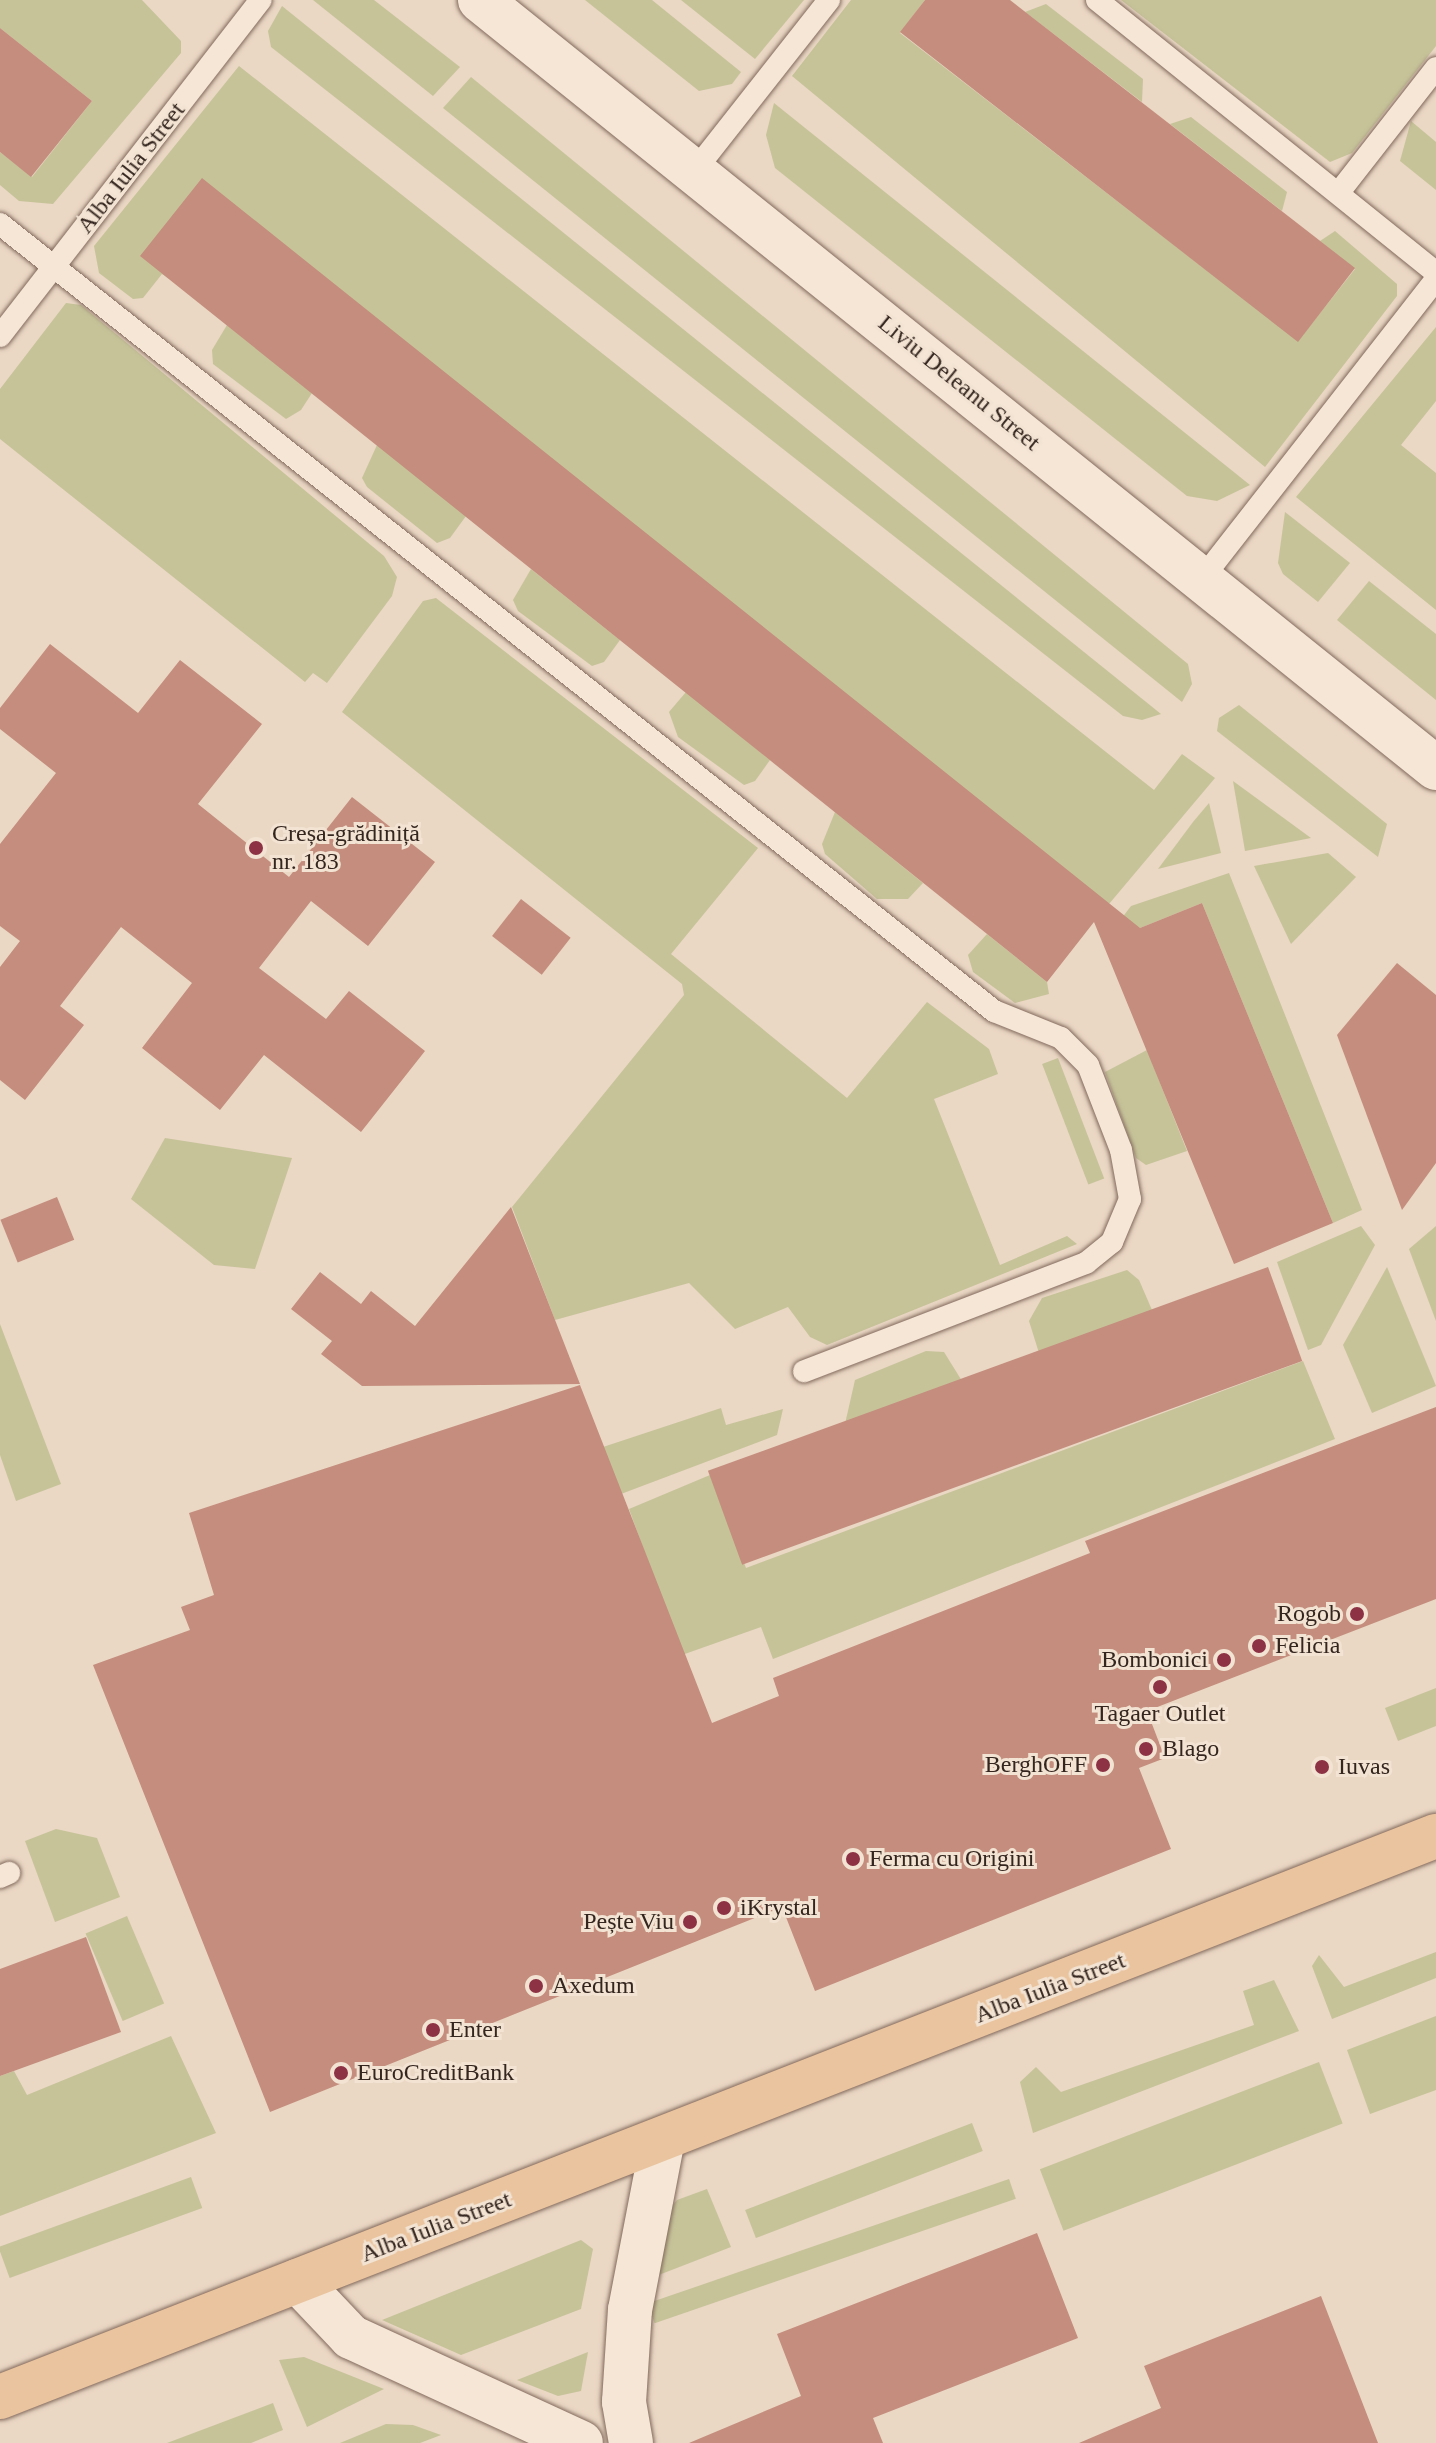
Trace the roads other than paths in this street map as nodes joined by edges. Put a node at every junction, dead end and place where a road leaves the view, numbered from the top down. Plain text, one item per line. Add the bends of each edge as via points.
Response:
1 (261, 0) edge
2 (480, 0) edge
3 (829, 0) edge
4 (1097, 0) edge
5 (1436, 68) edge
6 (696, 169) junction
7 (1340, 191) junction
8 (0, 224) edge
9 (53, 268) junction
10 (1436, 273) edge
11 (1436, 279) edge
12 (0, 336) edge
13 (1201, 580) junction
14 (1436, 768) edge
15 (804, 1371) dead end
16 (1436, 1836) edge
17 (663, 2139) junction
18 (298, 2281) junction
19 (0, 2397) edge
20 (581, 2443) edge
21 (631, 2443) edge

1 - 9 lane, Alba Iulia Street
2 - 6 main road, Liviu Deleanu Street
3 - 6 lane
4 - 7 lane
5 - 7 lane
6 - 13 main road, Liviu Deleanu Street
7 - 10 lane
8 - 9 lane
9 - 12 lane, Alba Iulia Street
9 - 15 lane via 994,1011 1061,1038 1088,1065 1121,1150 1130,1199 1112,1242 1086,1263
11 - 13 lane
13 - 14 main road, Liviu Deleanu Street
16 - 17 main road, Alba Iulia Street
17 - 18 main road, Alba Iulia Street
17 - 21 main road via 630,2310 624,2402
18 - 19 main road, Alba Iulia Street
18 - 20 main road via 351,2337

